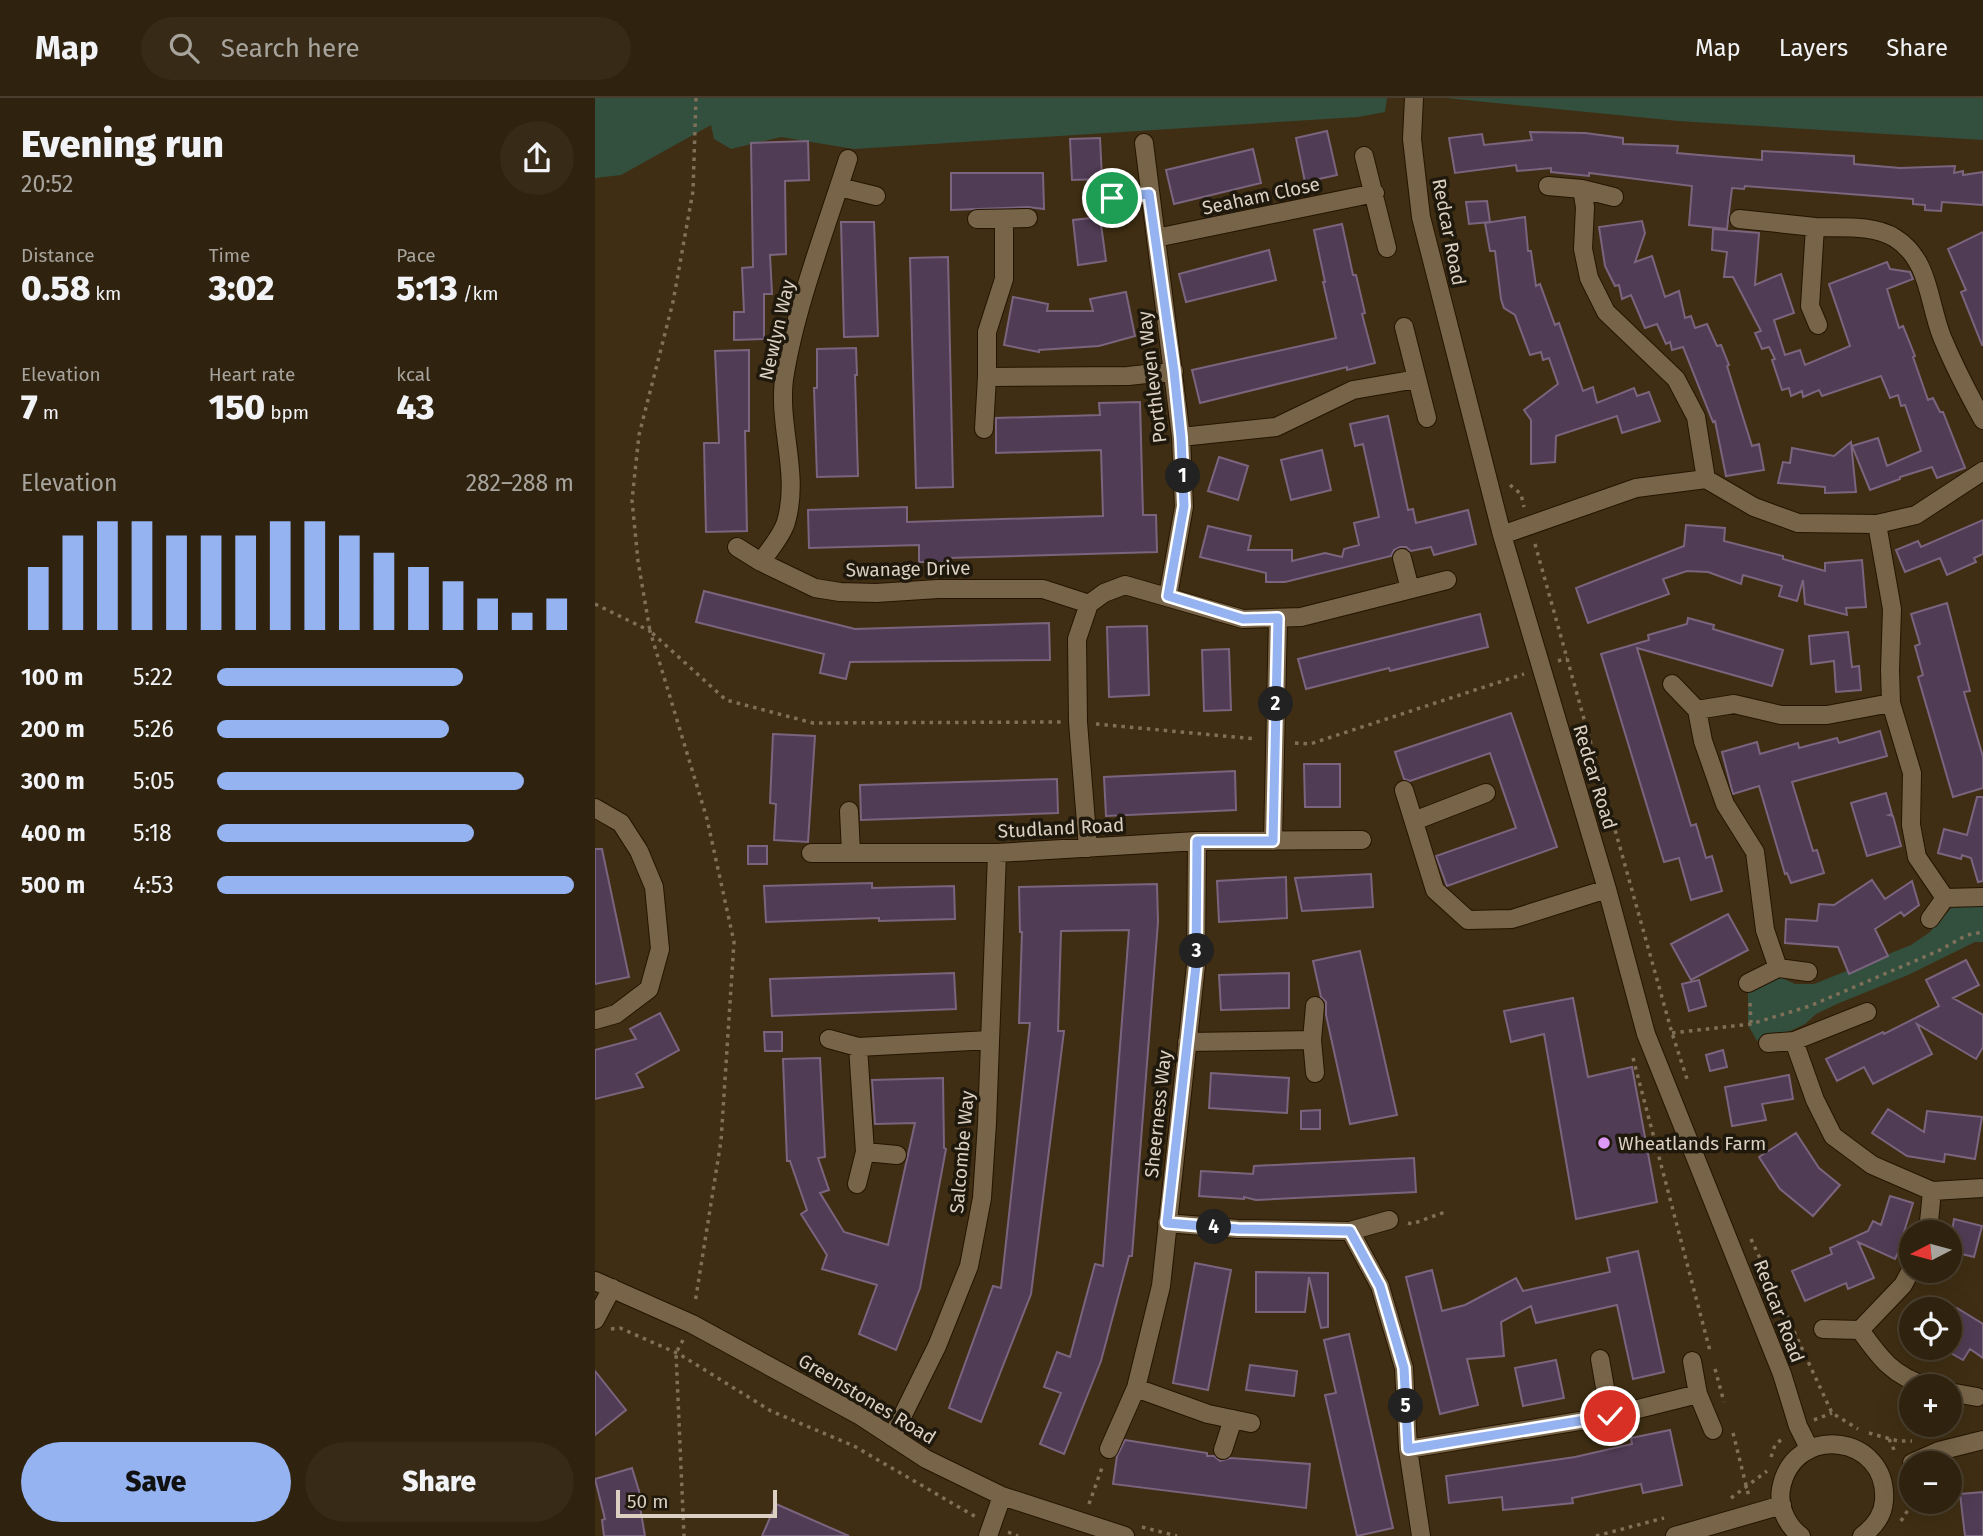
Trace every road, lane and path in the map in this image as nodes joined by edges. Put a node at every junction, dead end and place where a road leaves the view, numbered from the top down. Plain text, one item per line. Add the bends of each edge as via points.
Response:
1 (1414, 98) edge
2 (1144, 143) dead end
3 (1364, 156) dead end
4 (848, 159) dead end
5 (1548, 186) dead end
6 (839, 187) junction
7 (1582, 189) junction
8 (1375, 193) junction
9 (1149, 194) junction
10 (876, 196) dead end
11 (1614, 197) dead end
12 (1112, 198) dead end
13 (1028, 218) dead end
14 (977, 219) dead end
15 (1004, 219) junction
16 (1738, 219) dead end
17 (1815, 227) junction
18 (1156, 238) junction
19 (1387, 248) dead end
20 (1818, 325) dead end
21 (1404, 327) dead end
22 (1174, 371) junction
23 (987, 377) junction
24 (1416, 379) junction
25 (1427, 418) dead end
26 (1983, 420) edge
27 (984, 429) dead end
28 (1181, 438) junction
29 (1483, 460) junction
30 (1983, 471) edge
31 (1706, 479) junction
32 (1877, 524) junction
33 (1530, 525) junction
34 (1502, 535) junction
35 (737, 547) dead end
36 (1402, 558) dead end
37 (761, 562) junction
38 (1447, 580) dead end
39 (1410, 589) junction
40 (1168, 596) junction
41 (595, 604) edge
42 (1089, 604) junction
43 (1278, 618) junction
44 (1672, 684) dead end
45 (1891, 704) junction
46 (1697, 710) junction
47 (1403, 790) dead end
48 (1486, 793) dead end
49 (595, 808) edge
50 (849, 811) dead end
51 (1414, 821) junction
52 (1362, 840) dead end
53 (1197, 841) junction
54 (1273, 841) junction
55 (1088, 848) junction
56 (811, 853) dead end
57 (851, 853) junction
58 (997, 853) junction
59 (1607, 888) junction
60 (1983, 897) edge
61 (1945, 898) junction
62 (1930, 919) dead end
63 (1983, 932) edge
64 (1778, 968) junction
65 (1808, 972) dead end
66 (1748, 983) joint
67 (1315, 1006) dead end
68 (1867, 1012) dead end
69 (595, 1020) edge
70 (1751, 1024) junction
71 (1672, 1033) junction
72 (829, 1039) dead end
73 (990, 1040) junction
74 (1311, 1040) junction
75 (1794, 1041) junction
76 (1187, 1042) junction
77 (1768, 1044) joint
78 (1629, 1046) dead end
79 (858, 1047) junction
80 (1315, 1073) dead end
81 (1689, 1084) dead end
82 (865, 1152) junction
83 (897, 1155) dead end
84 (857, 1184) dead end
85 (1983, 1188) edge
86 (1932, 1191) junction
87 (1445, 1212) dead end
88 (1389, 1220) joint
89 (1929, 1220) edge
90 (1167, 1223) junction
91 (1350, 1231) junction
92 (1751, 1239) dead end
93 (595, 1281) edge
94 (1904, 1283) edge
95 (613, 1288) junction
96 (692, 1324) junction
97 (601, 1325) edge
98 (1823, 1329) dead end
99 (1860, 1330) junction
100 (676, 1353) junction
101 (1711, 1355) dead end
102 (1600, 1359) dead end
103 (1692, 1361) dead end
104 (1715, 1368) dead end
105 (1901, 1374) edge
106 (1136, 1388) junction
107 (1698, 1394) junction
108 (1962, 1394) edge
109 (1977, 1396) dead end
110 (1725, 1407) dead end
111 (1610, 1416) junction
112 (1233, 1419) junction
113 (1251, 1423) dead end
114 (1713, 1430) dead end
115 (1733, 1433) dead end
116 (893, 1437) junction
117 (1983, 1440) edge
118 (1919, 1441) dead end
119 (1809, 1448) junction
120 (1109, 1449) joint
121 (1408, 1449) junction
122 (1223, 1450) dead end
123 (1938, 1451) edge
124 (1899, 1468) edge
125 (1881, 1476) junction
126 (1747, 1485) dead end
127 (1002, 1496) junction
128 (1781, 1505) junction
129 (1906, 1514) edge
130 (1084, 1523) junction
131 (1898, 1526) dead end
132 (990, 1531) edge
133 (684, 1536) edge
134 (1018, 1536) edge
135 (1125, 1536) edge
136 (1421, 1536) edge
137 (1675, 1536) edge
138 (1801, 1536) edge
139 (1862, 1536) edge

1 - 29 street, Redcar Road via 1412,139 1421,217
2 - 9 street, Porthleven Way
3 - 8 street
4 - 6 street, Newlyn Way
5 - 7 street
6 - 10 street
6 - 37 street, Newlyn Way via 799,314 784,381 793,483 786,524
7 - 11 street
7 - 31 street via 1583,249 1589,278 1606,312 1676,379 1696,417
8 - 18 street, Seaham Close
8 - 19 street
9 - 12 street
9 - 18 street, Porthleven Way
13 - 15 street
14 - 15 street
15 - 23 street via 1003,279 987,332
16 - 17 street
17 - 20 street via 1810,306
17 - 26 street via 1881,231 1908,248 1926,279 1954,365
18 - 22 street, Porthleven Way
21 - 24 street
22 - 23 street via 1128,376
22 - 28 street, Porthleven Way
23 - 27 street
24 - 25 street
24 - 28 street via 1353,390 1276,428
28 - 40 street, Porthleven Way via 1184,506
29 - 33 path via 1521,494
29 - 34 street, Redcar Road
30 - 32 street via 1916,515
31 - 32 street via 1754,507 1798,523
31 - 33 street via 1636,488
32 - 45 street via 1892,609
33 - 34 street
33 - 71 path
34 - 59 street, Redcar Road
35 - 37 street, Swanage Drive
36 - 39 street
37 - 42 street, Swanage Drive via 815,588 840,592 1043,589
38 - 39 street
39 - 43 street via 1301,617
40 - 42 street via 1125,584
40 - 43 street via 1243,619
41 - 96 path via 650,631 707,819 734,943 722,1141
42 - 55 street via 1077,639
43 - 54 street
44 - 46 street
45 - 46 street via 1827,715 1781,715 1734,704
45 - 61 street via 1912,773 1911,825 1917,857
46 - 64 street via 1725,804 1755,852 1765,930
47 - 51 street
48 - 51 street
49 - 69 street via 621,823 639,851 654,887 660,949 649,989 616,1014
50 - 57 street
51 - 59 street via 1435,890 1468,920 1512,919
52 - 54 street, Studland Road
53 - 54 street, Studland Road
53 - 55 street, Studland Road
53 - 76 street, Sheerness Way via 1196,965
55 - 58 street, Studland Road
56 - 57 street, Studland Road
57 - 58 street, Studland Road
58 - 73 street, Salcombe Way
59 - 119 street, Redcar Road via 1646,1034
60 - 61 street
61 - 62 street
63 - 70 path via 1967,935 1810,1006
64 - 65 street
64 - 66 street
66 - 70 path
67 - 74 street
68 - 75 street
70 - 71 path
70 - 77 path
71 - 81 path
72 - 79 street
73 - 79 street
73 - 116 street, Salcombe Way via 982,1198 969,1266
74 - 76 street
74 - 80 street
75 - 77 street
75 - 86 street via 1833,1136 1872,1165
76 - 90 street, Sheerness Way
78 - 101 path
79 - 82 street
82 - 83 street
82 - 84 street
85 - 86 street
86 - 89 street
87 - 88 path via 1412,1224
88 - 91 street
90 - 91 street
90 - 106 street, Sheerness Way via 1161,1286
91 - 121 street via 1380,1286 1404,1368
92 - 118 path via 1832,1413 1861,1431 1898,1441
93 - 95 street, Greenstones Road
94 - 99 street
95 - 96 street, Greenstones Road
95 - 97 street
96 - 100 path
96 - 116 street, Greenstones Road
97 - 100 path via 620,1328
98 - 99 street
99 - 105 street via 1883,1363
100 - 132 path via 771,1411 854,1446
100 - 133 path
102 - 111 street
103 - 107 street
104 - 110 path
106 - 112 street
106 - 120 street, Sheerness Way
107 - 111 street
107 - 114 street
108 - 109 street
111 - 121 street
112 - 113 street
112 - 122 street
115 - 126 path
116 - 127 street, Greenstones Road via 926,1459
117 - 123 street
119 - 125 street via 1829,1443 1849,1446 1871,1459
119 - 128 street via 1784,1475
120 - 130 path
121 - 136 street
124 - 125 street
125 - 139 street via 1883,1508 1873,1528
127 - 130 street, Greenstones Road
127 - 132 street
128 - 137 street
128 - 138 street
129 - 131 path
130 - 135 street, Greenstones Road
132 - 134 path

